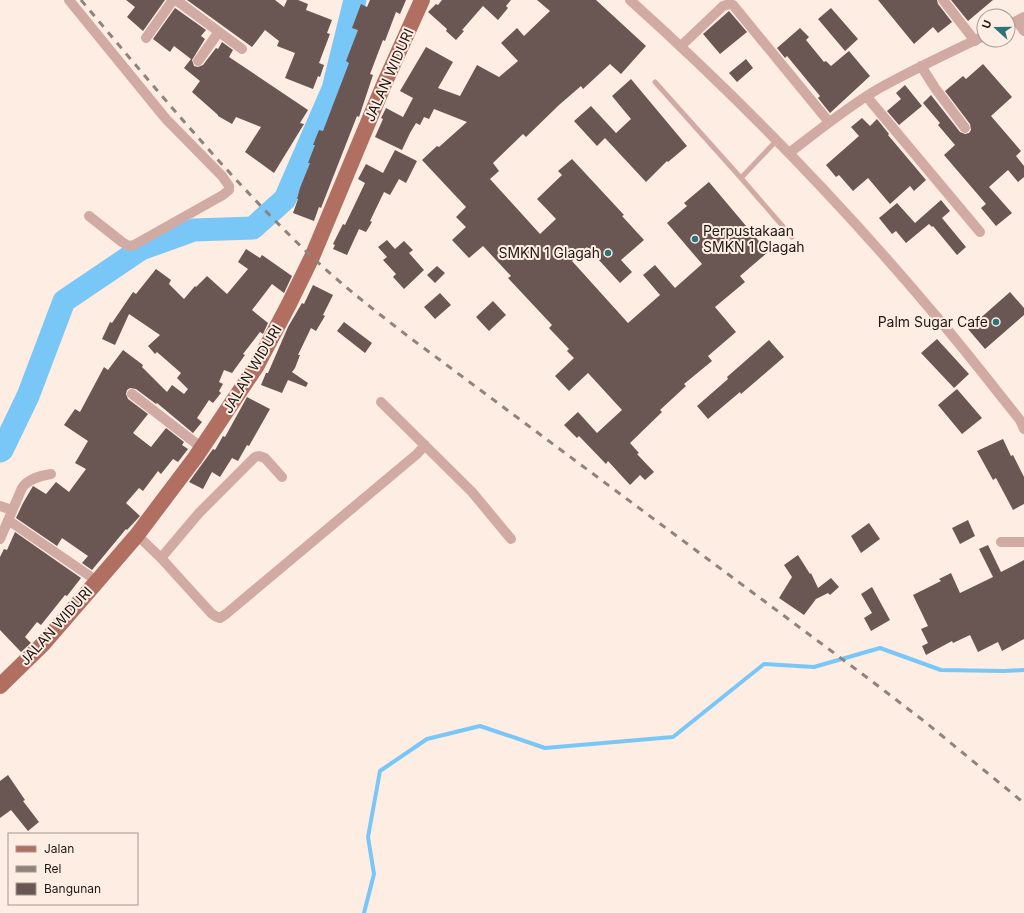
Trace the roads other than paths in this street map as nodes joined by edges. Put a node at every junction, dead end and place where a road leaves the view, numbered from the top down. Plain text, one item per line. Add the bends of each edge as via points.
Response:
1 (69, 0) edge
2 (174, 0) edge
3 (422, 0) edge
4 (630, 0) edge
5 (943, 0) edge
6 (1016, 21) edge
7 (1024, 31) edge
8 (218, 32) junction
9 (976, 36) edge
10 (146, 38) dead end
11 (976, 40) edge
12 (681, 46) junction
13 (242, 49) dead end
14 (198, 61) dead end
15 (921, 66) junction
16 (655, 82) dead end
17 (867, 97) junction
18 (829, 122) junction
19 (965, 128) dead end
20 (776, 141) junction
21 (789, 153) junction
22 (741, 178) junction
23 (89, 216) dead end
24 (980, 232) dead end
25 (792, 237) dead end
26 (132, 394) dead end
27 (381, 402) dead end
28 (1022, 418) edge
29 (1024, 429) edge
30 (425, 445) junction
31 (202, 448) junction
32 (51, 474) dead end
33 (282, 477) dead end
34 (0, 506) edge
35 (12, 510) junction
36 (8, 520) junction
37 (0, 539) edge
38 (141, 539) junction
39 (511, 539) dead end
40 (1001, 542) dead end
41 (1024, 542) edge
42 (159, 556) junction
43 (97, 580) junction
44 (0, 686) edge

1 - 23 street via 166,119 218,172 229,190 129,246
2 - 8 street
2 - 10 street
3 - 31 main road, JALAN WIDURI via 312,257 289,304 256,367
4 - 12 street
5 - 9 street
6 - 7 street
8 - 13 street
8 - 14 street
11 - 15 street
12 - 18 street via 723,6 733,5
12 - 20 street
15 - 17 street
15 - 19 street
16 - 22 lane
17 - 18 street
17 - 24 street
18 - 21 street
20 - 21 street
20 - 22 lane
21 - 28 street via 936,316
22 - 25 lane
26 - 31 street
27 - 30 street
28 - 29 street
30 - 39 street via 472,492
30 - 42 street via 220,618 211,613
31 - 38 main road, JALAN WIDURI
32 - 35 street via 26,482
33 - 42 street via 265,458 255,457
34 - 35 street
35 - 36 street
36 - 37 street
36 - 43 street
38 - 42 street
38 - 43 main road, JALAN WIDURI
40 - 41 street
43 - 44 main road, JALAN WIDURI via 43,644

